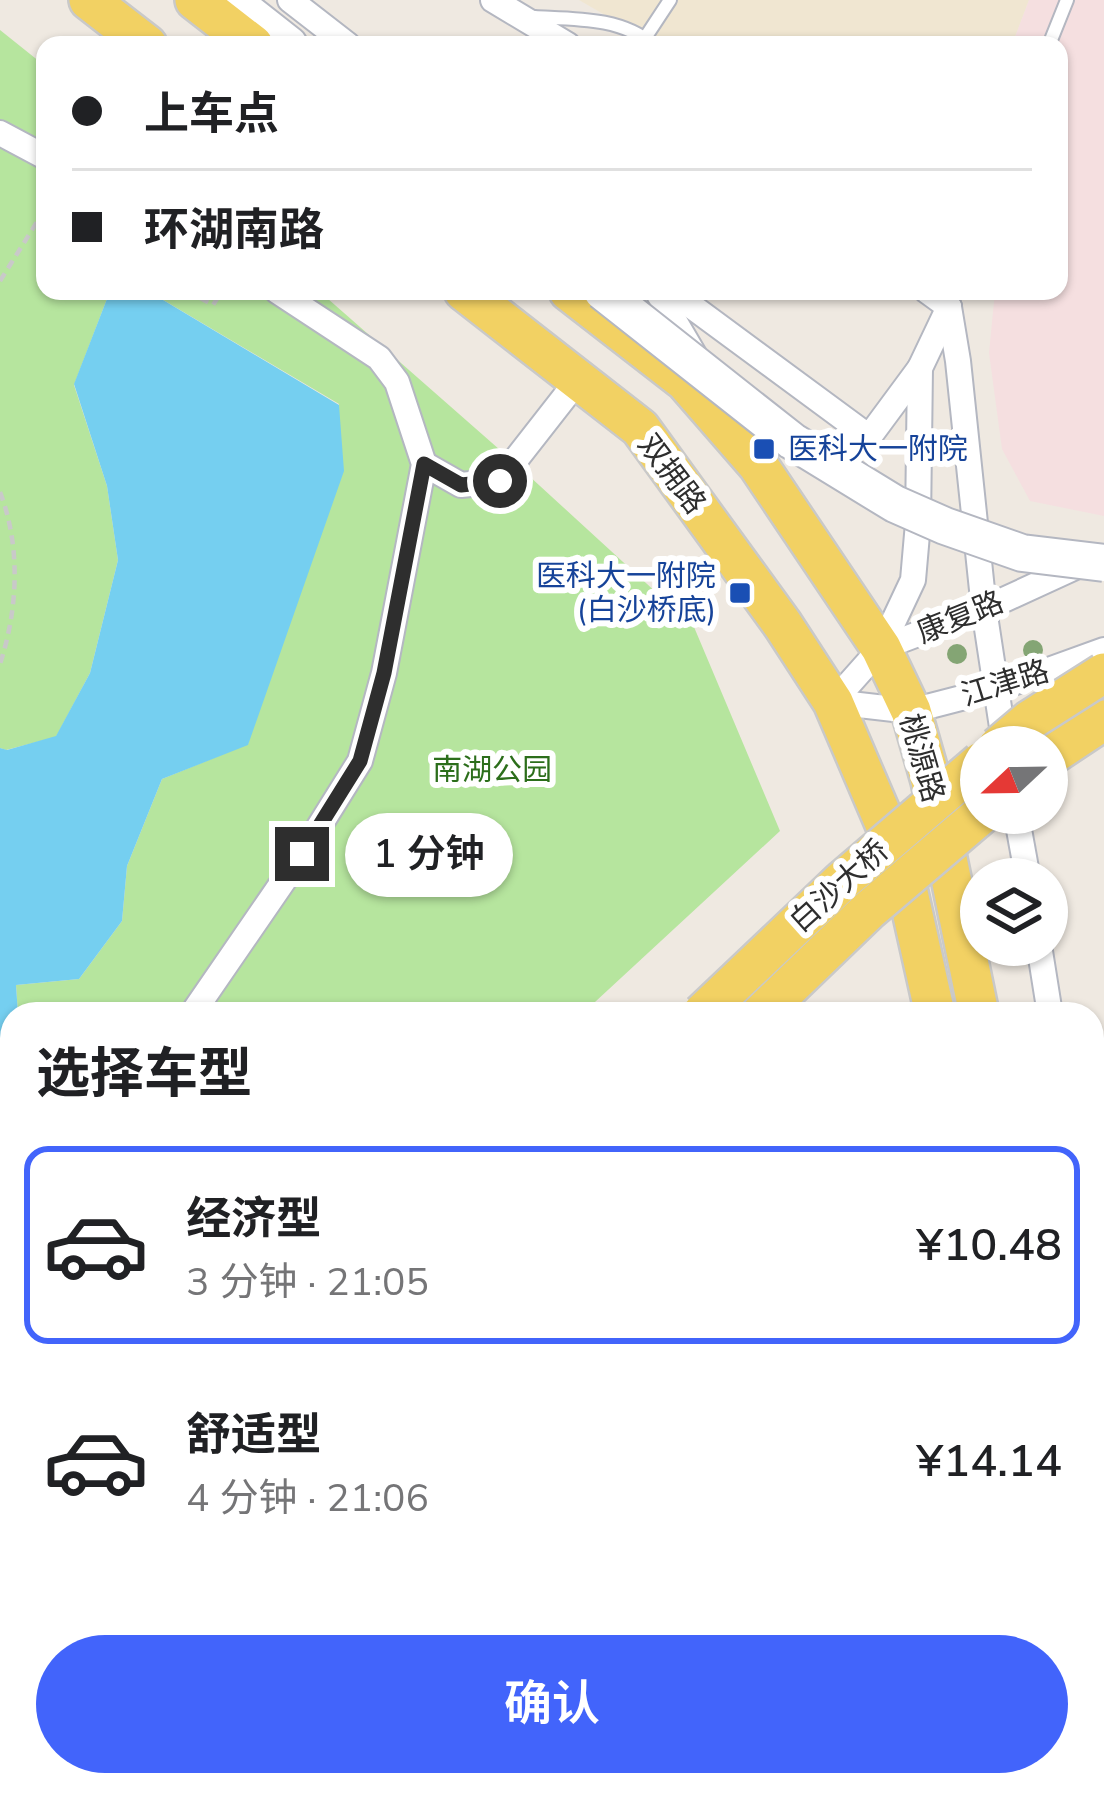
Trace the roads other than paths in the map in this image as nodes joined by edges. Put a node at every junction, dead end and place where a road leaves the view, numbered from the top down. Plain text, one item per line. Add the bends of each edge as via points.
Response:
1 (89, 0) edge
2 (195, 0) edge
3 (232, 0) edge
4 (290, 0) edge
5 (493, 0) edge
6 (670, 0) edge
7 (1067, 0) edge
8 (521, 17) junction
9 (135, 36) edge
10 (241, 36) edge
11 (278, 36) edge
12 (336, 36) edge
13 (553, 36) edge
14 (636, 36) edge
15 (652, 36) edge
16 (1053, 36) edge
17 (0, 134) edge
18 (36, 152) edge
19 (291, 300) edge
20 (476, 300) edge
21 (581, 300) edge
22 (613, 300) edge
23 (662, 300) edge
24 (683, 300) edge
25 (952, 300) edge
26 (952, 300) edge
27 (920, 368) junction
28 (578, 380) junction
29 (424, 464) junction
30 (758, 464) junction
31 (1104, 553) edge
32 (1104, 562) edge
33 (984, 609) junction
34 (881, 648) junction
35 (1098, 665) edge
36 (996, 689) junction
37 (833, 702) junction
38 (911, 711) junction
39 (1104, 720) edge
40 (1000, 726) edge
41 (1024, 726) edge
42 (1068, 744) edge
43 (960, 780) edge
44 (960, 833) edge
45 (1042, 966) edge
46 (200, 1002) edge
47 (715, 1002) edge
48 (773, 1002) edge
49 (932, 1002) edge
50 (977, 1002) edge
51 (1048, 1002) edge

1 - 9 main road
2 - 10 main road
3 - 11 main road
4 - 12 street
5 - 8 street
6 - 15 lane
7 - 16 lane
8 - 13 street
8 - 14 lane via 593,19
17 - 18 street
19 - 29 street via 379,358 397,382
20 - 28 main road, 双拥路
21 - 30 main road via 685,381
22 - 32 main road, bridge via 792,441 895,504 1022,554
23 - 30 street
24 - 27 street via 869,437
25 - 27 street
26 - 33 street
27 - 34 street via 913,580
28 - 29 street via 500,481 461,485
28 - 37 main road, 双拥路 via 640,428
29 - 46 street via 360,761
30 - 34 main road
31 - 33 street, 康复路
33 - 34 street, 康复路
33 - 36 street
34 - 37 street, 康复路
34 - 38 main road, 桃源路
35 - 36 street, 江津路
35 - 41 main road, bridge
36 - 38 street, 江津路
36 - 40 street
37 - 38 street, 江津路
37 - 49 main road, 桃源路 via 901,861
38 - 50 main road, 桃源路
39 - 42 main road
43 - 47 main road, 白沙大桥, bridge
44 - 48 main road, 白沙大桥, bridge
45 - 51 street

